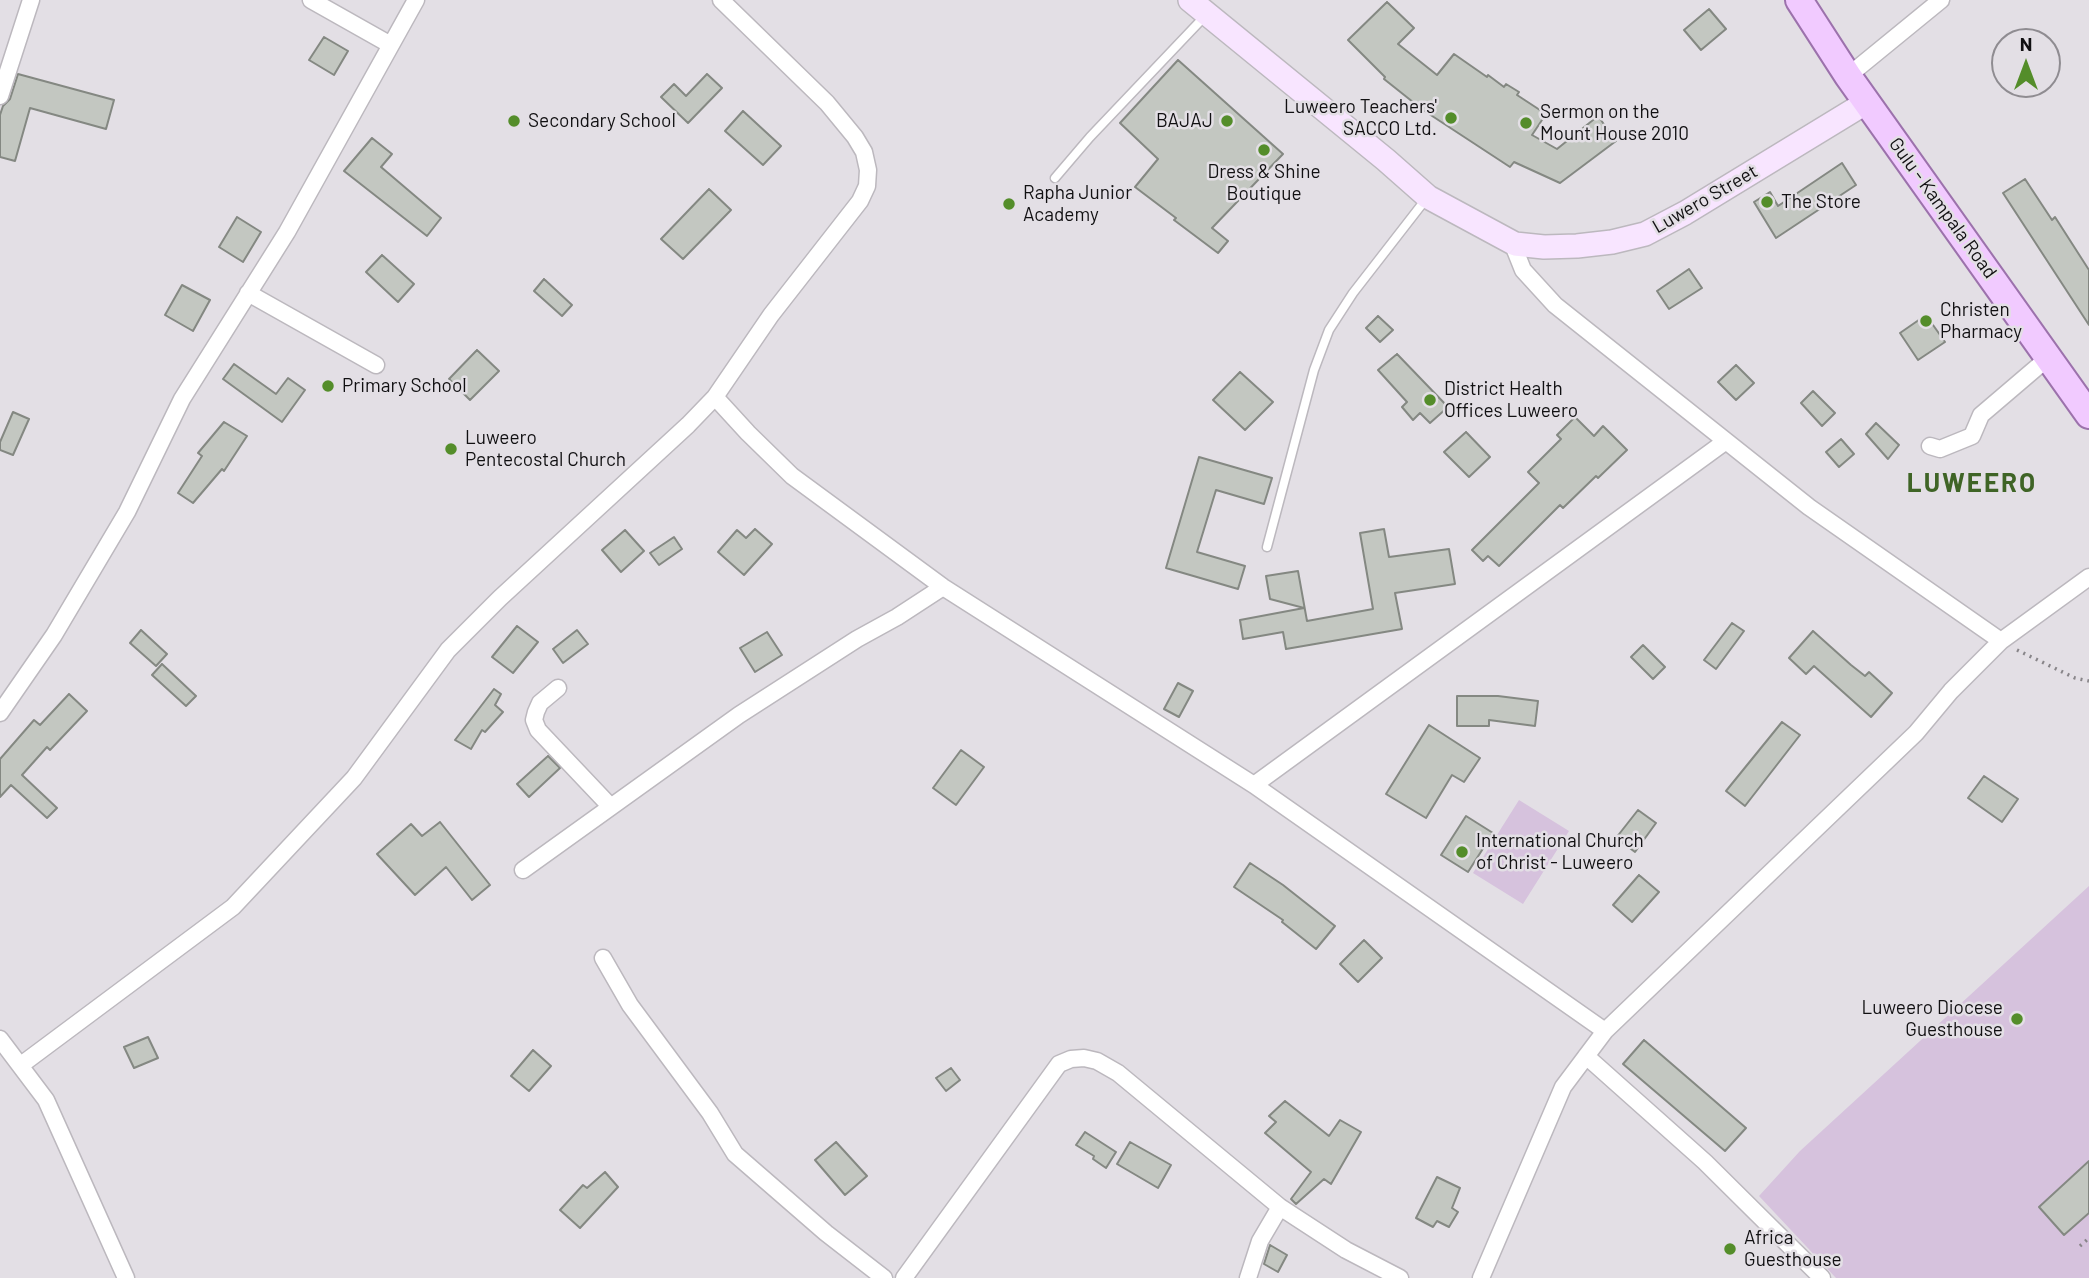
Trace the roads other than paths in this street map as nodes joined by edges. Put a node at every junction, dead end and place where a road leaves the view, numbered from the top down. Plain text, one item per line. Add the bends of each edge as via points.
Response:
1 (31, 0) edge
2 (311, 0) edge
3 (416, 0) edge
4 (721, 0) edge
5 (1799, 0) edge
6 (1941, 0) edge
7 (1198, 7) edge
8 (389, 44) junction
9 (1848, 76) junction
10 (0, 96) edge
11 (1867, 102) junction
12 (1055, 178) dead end
13 (1428, 197) junction
14 (1515, 244) junction
15 (248, 293) junction
16 (2049, 357) junction
17 (376, 365) dead end
18 (715, 397) junction
19 (2089, 415) edge
20 (1726, 441) junction
21 (1930, 446) dead end
22 (1267, 547) dead end
23 (2089, 577) edge
24 (943, 587) junction
25 (2001, 641) junction
26 (558, 688) dead end
27 (0, 713) edge
28 (1254, 785) junction
29 (610, 806) junction
30 (523, 870) dead end
31 (603, 958) dead end
32 (1605, 1031) junction
33 (0, 1039) edge
34 (1586, 1056) junction
35 (21, 1065) junction
36 (1280, 1207) junction
37 (127, 1278) edge
38 (884, 1278) edge
39 (904, 1278) edge
40 (1248, 1278) edge
41 (1400, 1278) edge
42 (1481, 1278) edge
43 (1822, 1278) edge

1 - 10 street
2 - 8 street
3 - 8 street
4 - 18 street via 827,103 855,137 868,170 860,201 771,315
5 - 9 main road, Gulu - Kampala Road
6 - 9 street
7 - 12 lane
7 - 13 main road, Luwero Street
8 - 15 street
9 - 11 main road, Gulu - Kampala Road
11 - 14 main road, Luwero Street via 1645,234 1577,246
11 - 16 main road, Gulu - Kampala Road
13 - 14 main road, Luwero Street
13 - 22 lane via 1329,330
14 - 20 street via 1523,270 1555,305
15 - 17 street
15 - 27 street via 181,399 127,512 90,575
16 - 19 main road, Gulu - Kampala Road
16 - 21 street via 1981,415 1972,436 1940,449
18 - 24 street via 792,476
18 - 35 street via 448,650 354,778 233,906
20 - 25 street via 1809,507
20 - 28 street
23 - 25 street
24 - 28 street
24 - 29 street via 739,715
25 - 32 street via 1916,733
26 - 29 street via 540,703 534,720 538,730
28 - 32 street
29 - 30 street
31 - 38 street via 630,1005 735,1154
32 - 34 street
33 - 35 street
34 - 42 street via 1563,1087
34 - 43 street via 1705,1162
35 - 37 street via 46,1100
36 - 39 street via 1118,1073 1097,1061 1071,1059 1059,1064
36 - 40 street via 1260,1241
36 - 41 street

